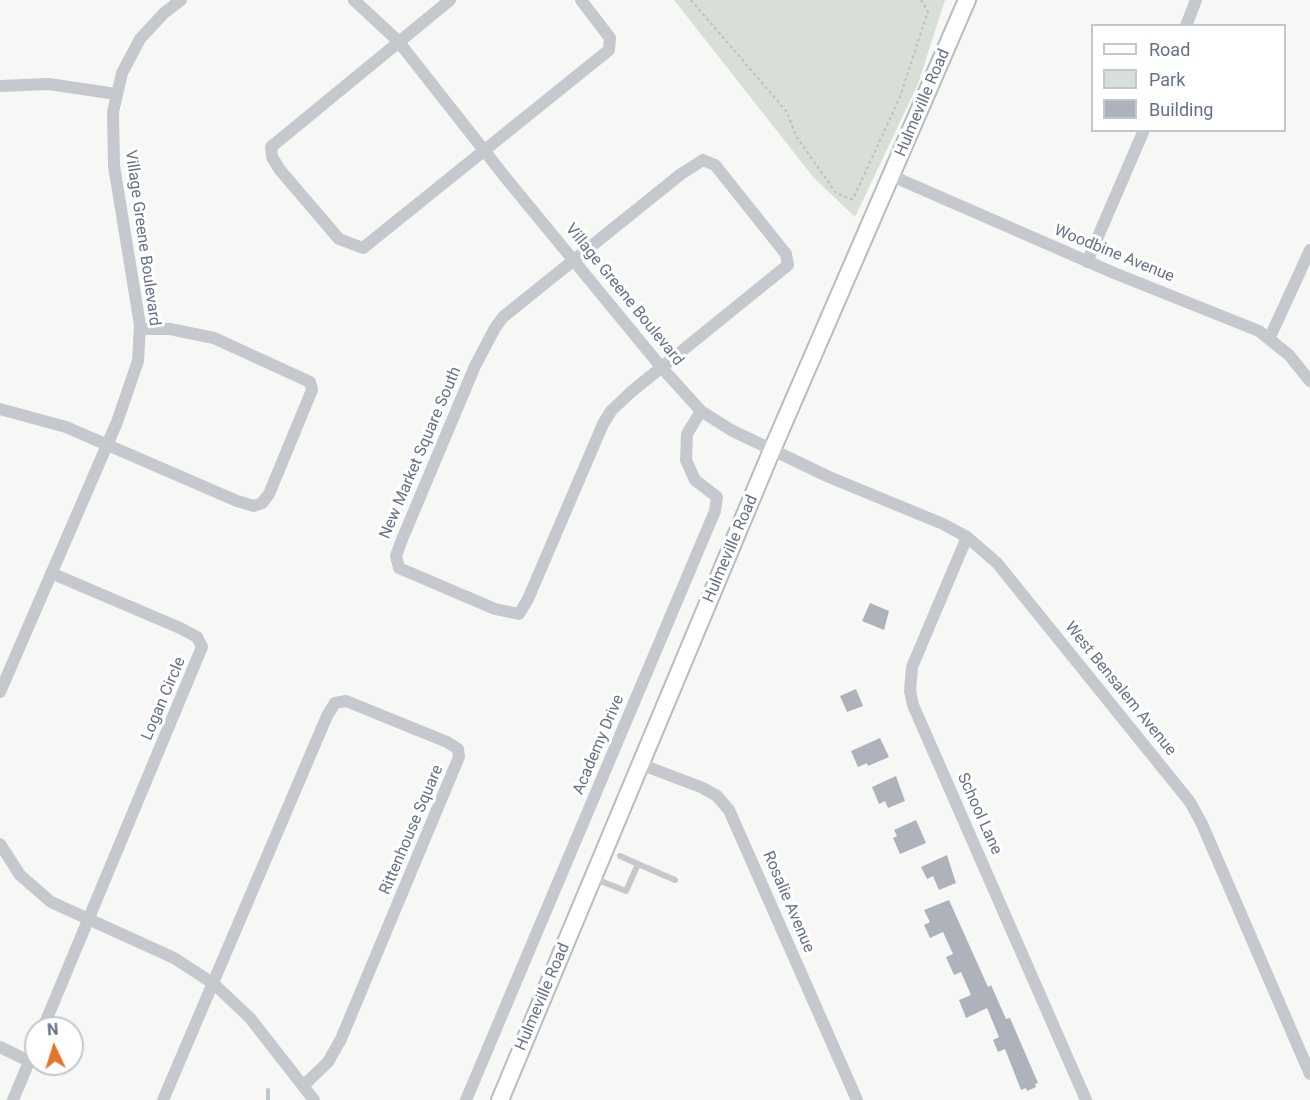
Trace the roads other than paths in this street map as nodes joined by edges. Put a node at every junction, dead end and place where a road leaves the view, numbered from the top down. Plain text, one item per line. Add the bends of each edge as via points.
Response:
1 (181, 0) edge
2 (354, 0) edge
3 (450, 0) edge
4 (581, 0) edge
5 (967, 0) edge
6 (1196, 0) edge
7 (1187, 24) edge
8 (398, 41) junction
9 (0, 86) edge
10 (116, 94) junction
11 (1143, 132) edge
12 (485, 151) junction
13 (892, 176) junction
14 (1310, 250) edge
15 (574, 260) junction
16 (1088, 262) junction
17 (140, 329) junction
18 (1270, 338) junction
19 (662, 368) junction
20 (1310, 381) edge
21 (0, 409) edge
22 (701, 411) junction
23 (106, 446) junction
24 (772, 450) junction
25 (967, 537) junction
26 (51, 573) junction
27 (0, 692) edge
28 (640, 764) junction
29 (0, 844) edge
30 (620, 856) dead end
31 (638, 864) junction
32 (592, 878) junction
33 (675, 880) dead end
34 (88, 920) junction
35 (214, 984) junction
36 (48, 1016) edge
37 (0, 1047) edge
38 (24, 1059) edge
39 (24, 1073) edge
40 (1310, 1074) edge
41 (303, 1086) junction
42 (13, 1100) edge
43 (163, 1100) edge
44 (314, 1100) edge
45 (466, 1100) edge
46 (500, 1100) edge
47 (857, 1100) edge
48 (1086, 1100) edge

1 - 10 street, Village Greene Boulevard via 140,39
2 - 8 street, Village Greene Boulevard
3 - 8 street
4 - 12 street via 610,38 609,50
5 - 13 main road, Hulmeville Road
6 - 7 street
8 - 12 street, Village Greene Boulevard
8 - 12 street via 273,143 270,151 280,170 339,239 363,248
9 - 10 street via 49,84
10 - 17 street, Village Greene Boulevard via 111,140
11 - 16 street
12 - 15 street, Village Greene Boulevard
13 - 16 street, Woodbine Avenue
13 - 24 main road, Hulmeville Road
14 - 18 street
15 - 19 street, Village Greene Boulevard
15 - 19 street via 696,163 709,161 715,165 786,254 788,265
15 - 19 street, New Market Square South via 503,317 488,340 400,542 396,562 399,568 495,609 519,614 603,424 620,401
16 - 18 street, Woodbine Avenue
17 - 23 street, Village Greene Boulevard via 135,374
17 - 23 street via 170,328 214,338 301,377 310,382 312,390 269,494 259,505 237,501
18 - 20 street, Woodbine Avenue
19 - 22 street, Village Greene Boulevard
21 - 23 street via 45,420
22 - 24 street, Village Greene Boulevard
22 - 45 street, Academy Drive via 687,434 686,460 695,480 717,497 715,511
23 - 26 street, Village Greene Boulevard
24 - 25 street, West Bensalem Avenue
24 - 28 main road, Hulmeville Road
25 - 40 street, West Bensalem Avenue via 997,563 1190,802
25 - 48 street, School Lane via 912,667 910,691
26 - 27 street, Village Greene Boulevard
26 - 34 street, Logan Circle via 180,628 196,637 202,647
28 - 32 main road, Hulmeville Road
28 - 47 street, Rosalie Avenue via 703,788 729,810
29 - 34 street via 36,891
30 - 31 lane
31 - 32 lane via 626,891
31 - 33 lane
32 - 46 main road, Hulmeville Road
34 - 35 street via 174,958
34 - 36 street
35 - 41 street via 250,1018
35 - 41 street, Rittenhouse Square via 334,703 346,701 360,706 458,749 452,777 342,1039 328,1062
35 - 43 street
37 - 38 street
39 - 42 street
41 - 44 street

